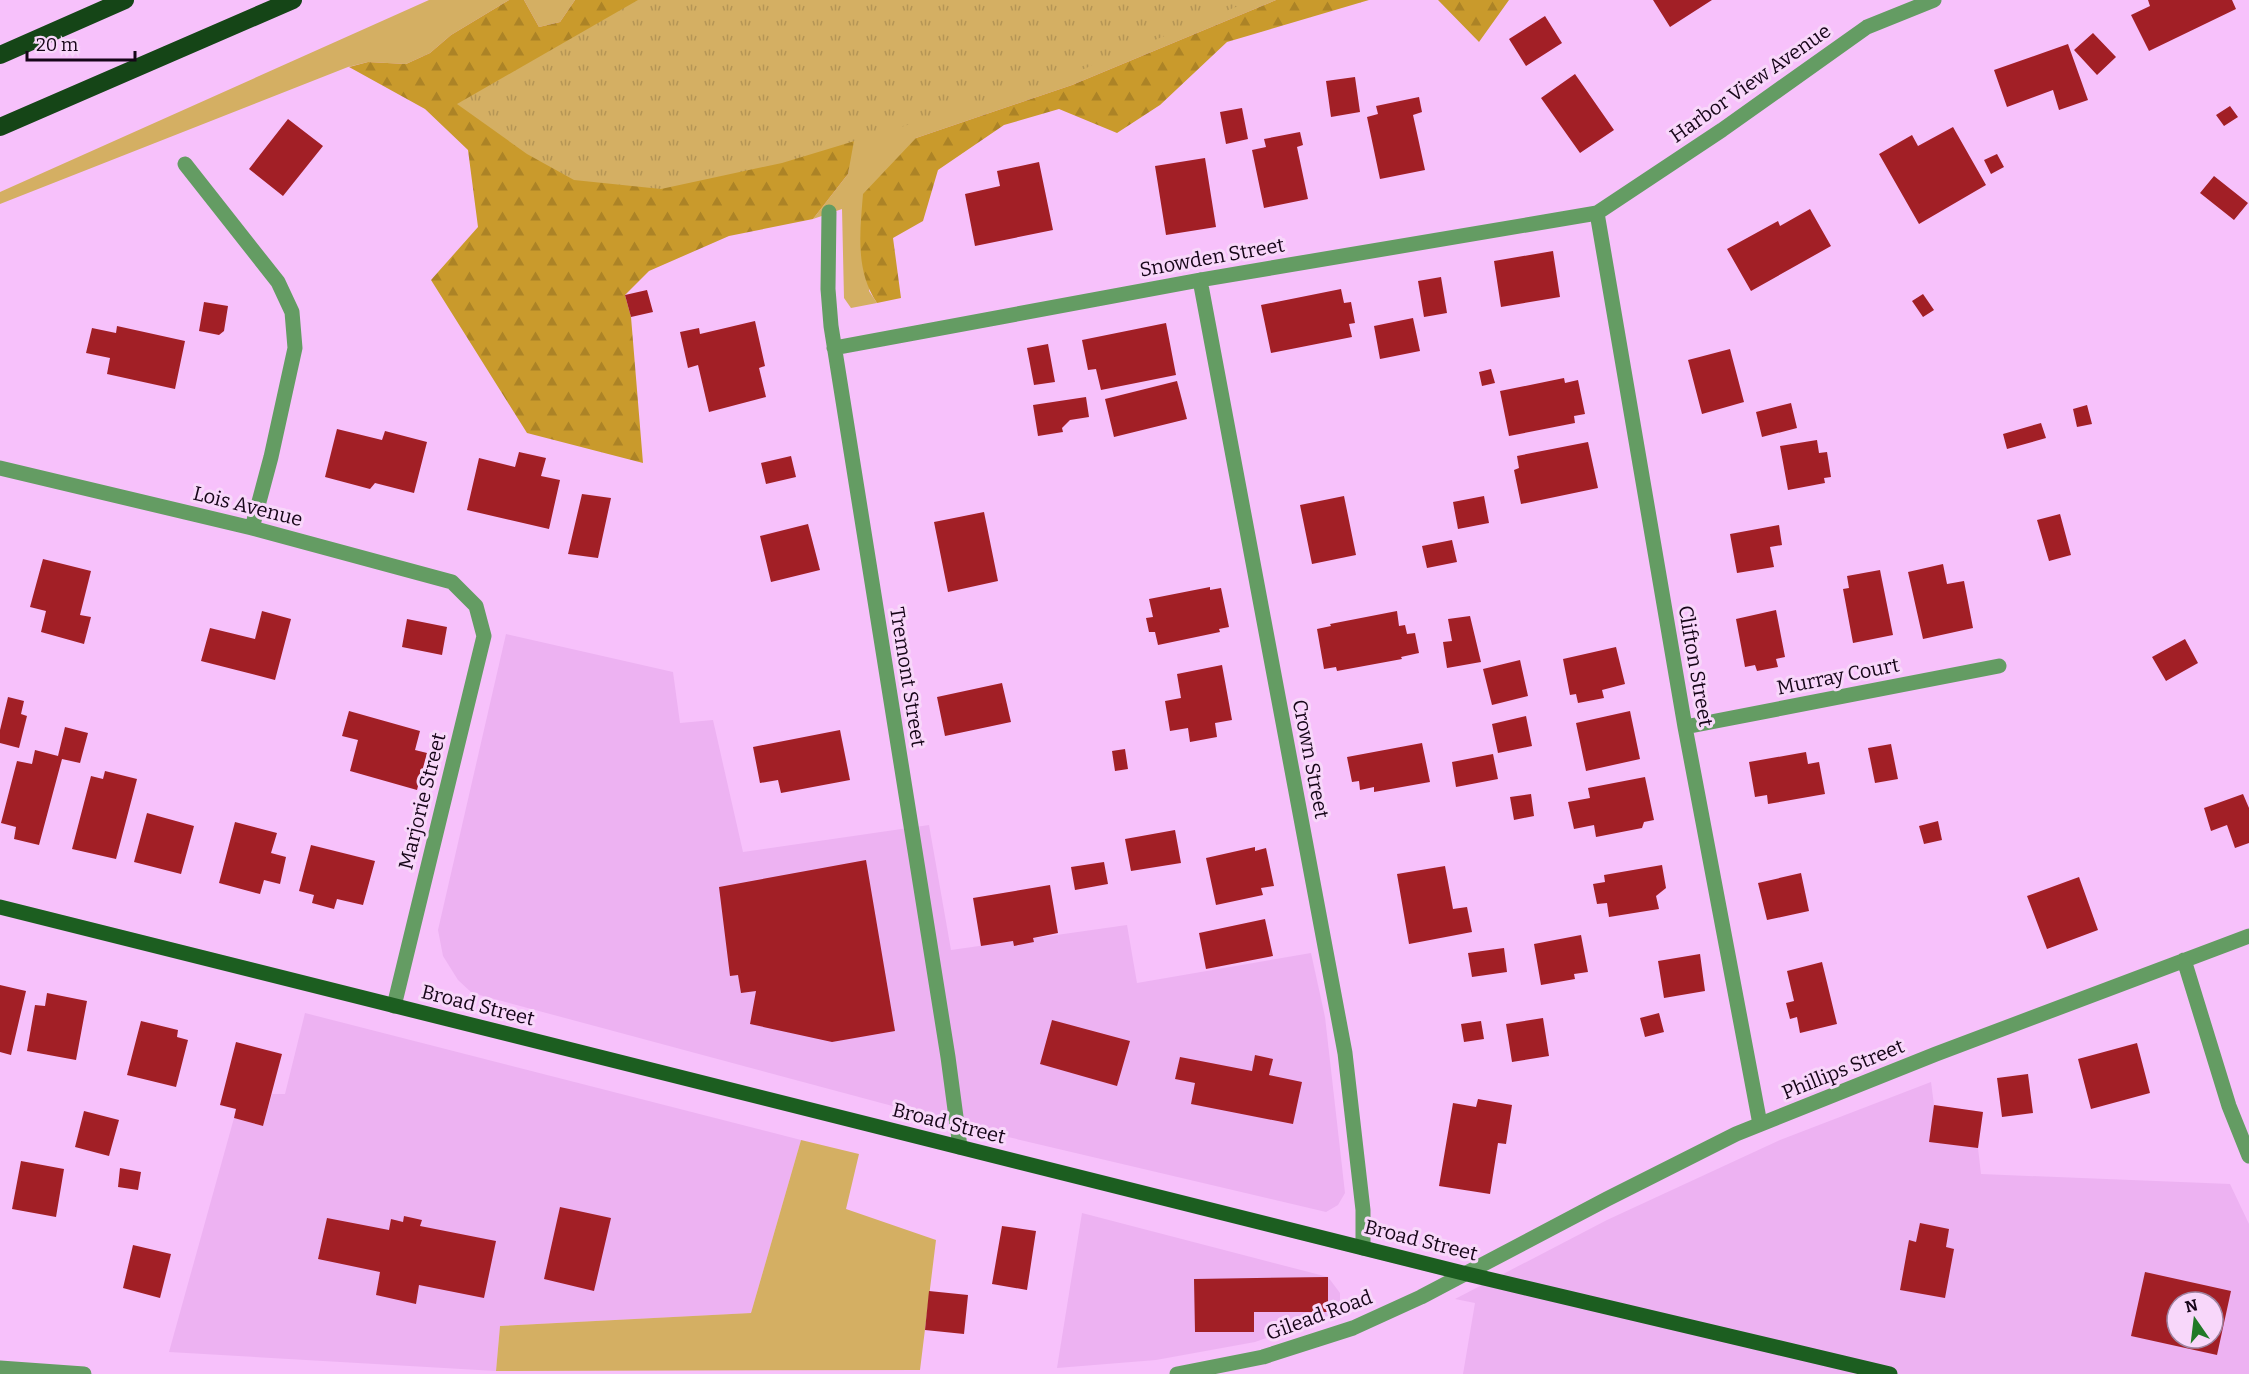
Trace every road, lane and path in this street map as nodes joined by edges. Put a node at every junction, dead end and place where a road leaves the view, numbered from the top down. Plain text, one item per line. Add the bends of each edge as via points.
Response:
1 (125, 0) edge
2 (293, 0) edge
3 (1934, 0) edge
4 (0, 55) edge
5 (59, 102) junction
6 (0, 127) edge
7 (0, 141) edge
8 (185, 164) dead end
9 (828, 212) dead end
10 (1597, 213) junction
11 (1200, 280) junction
12 (834, 348) junction
13 (0, 468) edge
14 (252, 528) junction
15 (476, 606) joint
16 (1999, 666) dead end
17 (1685, 727) junction
18 (0, 907) edge
19 (2249, 936) edge
20 (2184, 960) junction
21 (394, 1006) junction
22 (1760, 1124) junction
23 (960, 1147) junction
24 (2249, 1156) edge
25 (1363, 1248) junction
26 (1467, 1274) junction
27 (0, 1368) edge
28 (84, 1374) edge
29 (1177, 1374) edge
30 (1890, 1374) edge

1 - 4 highway
2 - 5 highway
3 - 10 street, Harbor View Avenue via 1867,27
5 - 6 highway
5 - 7 highway
8 - 14 street via 278,282 292,312 295,348
9 - 12 street, Tremont Street via 828,289
10 - 11 street, Snowden Street
10 - 17 street, Clifton Street
11 - 12 street, Snowden Street
11 - 25 street, Crown Street via 1345,1053 1363,1210
12 - 23 street, Tremont Street
13 - 14 street, Lois Avenue
14 - 15 street, Lois Avenue via 452,582
15 - 21 street, Marjorie Street via 484,636
16 - 17 street, Murray Court
17 - 22 street, Clifton Street
18 - 21 main road, Broad Street
19 - 20 street, Phillips Street
20 - 22 street, Phillips Street
20 - 24 street via 2229,1106
21 - 23 main road, Broad Street
22 - 26 street, Phillips Street via 1679,1162
23 - 25 main road, Broad Street
25 - 26 main road, Broad Street
26 - 29 street, Gilead Road via 1353,1328 1263,1357
26 - 30 main road, Broad Street
27 - 28 street

